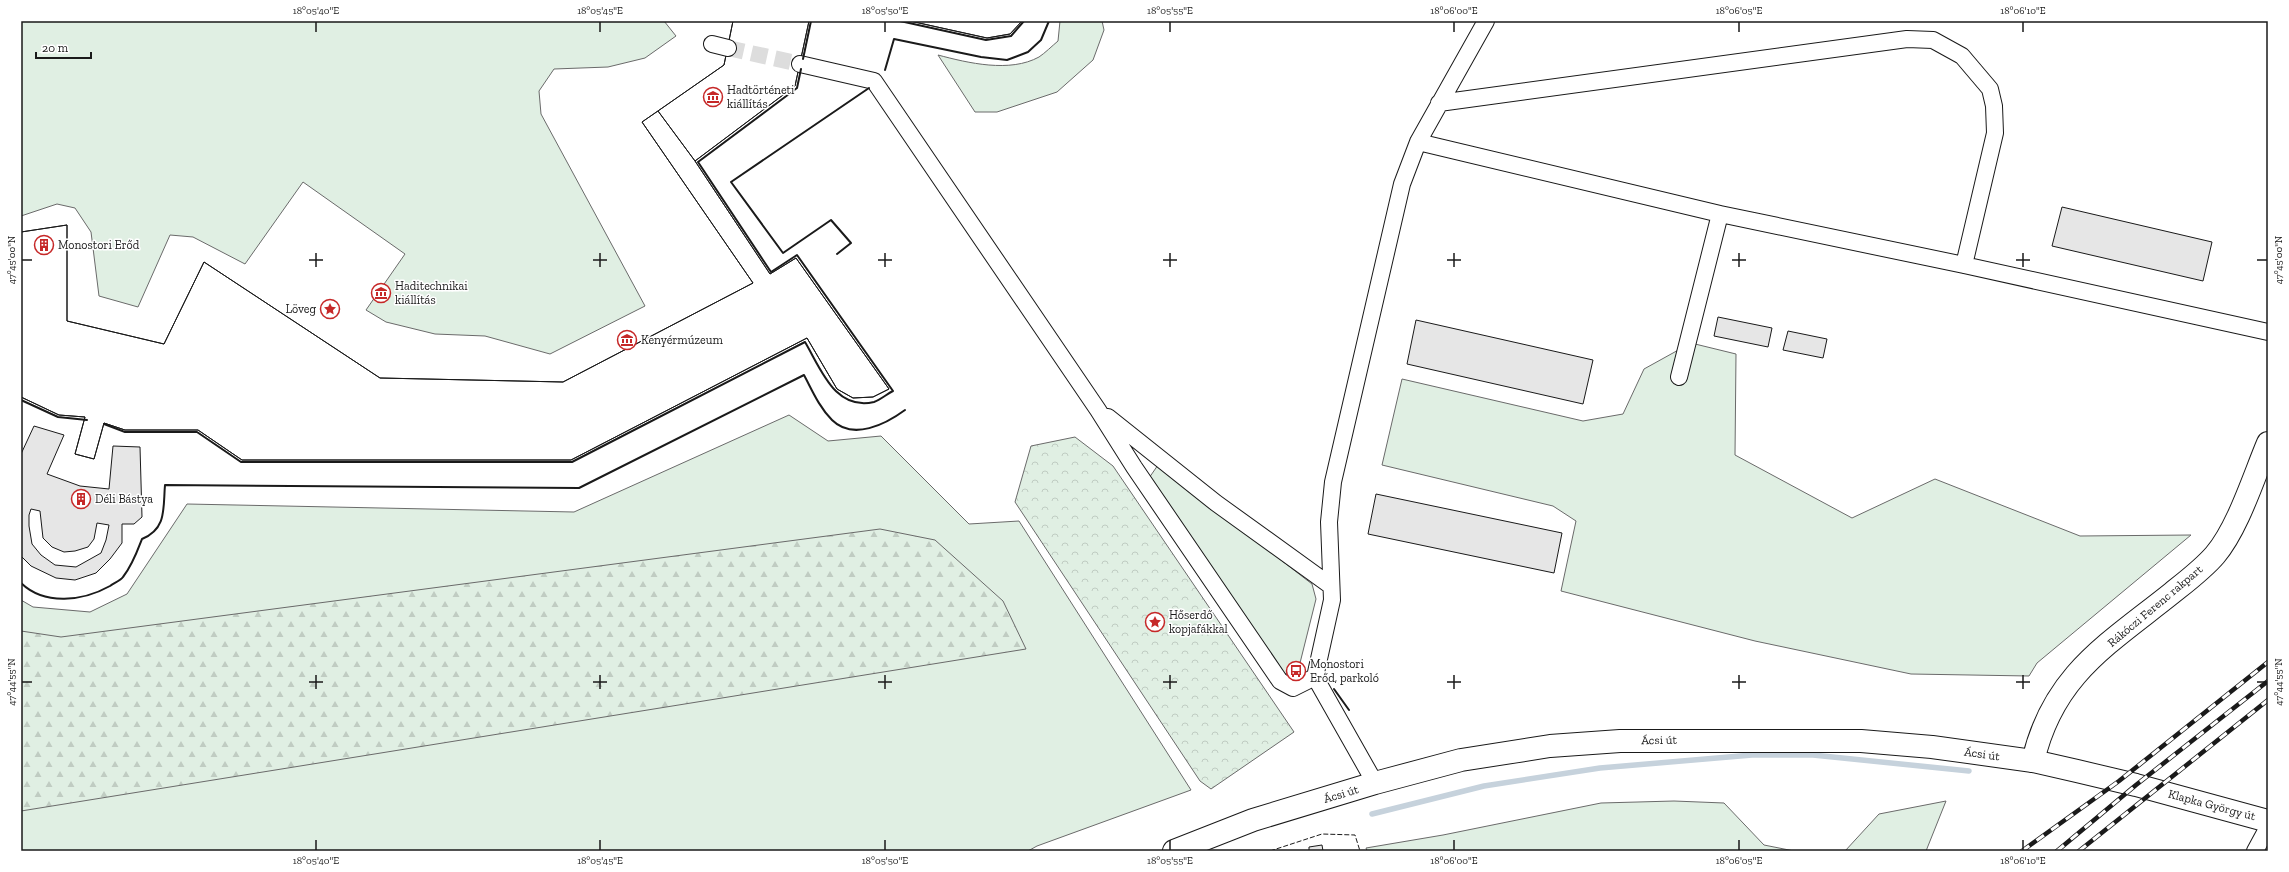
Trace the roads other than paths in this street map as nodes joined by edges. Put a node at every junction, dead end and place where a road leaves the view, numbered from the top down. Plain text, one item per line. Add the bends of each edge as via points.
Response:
1 (1486, 21) edge
2 (800, 64) tunnel mouth
3 (1439, 103) junction
4 (1418, 142) junction
5 (1720, 214) junction
6 (1964, 265) junction
7 (2268, 332) edge
8 (1679, 377) dead end
9 (1098, 410) junction
10 (2268, 443) edge
11 (1162, 460) junction
12 (1145, 483) junction
13 (1331, 586) junction
14 (1315, 677) junction
15 (2033, 761) junction
16 (1375, 783) junction
17 (2155, 790) joint
18 (2268, 821) edge
19 (2268, 827) edge
20 (1174, 851) edge
21 (2254, 851) edge

1 - 3 street
2 - 9 street via 874,82
3 - 4 street
3 - 6 street via 1907,39 1933,40 1962,56 1990,89 1994,106 1994,133
4 - 5 street
4 - 13 street via 1402,184 1333,482 1330,522
5 - 6 street
5 - 8 street
6 - 7 street
9 - 11 street
9 - 12 street
10 - 15 main road, Rákóczi Ferenc rakpart via 2229,534 2215,555 2083,665 2051,708 2037,742
11 - 12 street via 1149,466
11 - 13 street via 1216,503
12 - 14 street via 1280,681 1293,688
13 - 14 street via 1332,600
14 - 16 street
15 - 16 main road, Ácsi út via 1932,747 1861,741 1620,741 1550,746 1461,760
15 - 17 main road, Ácsi út
16 - 20 main road, Ácsi út via 1253,820
17 - 18 main road, Klapka György út
19 - 21 street

